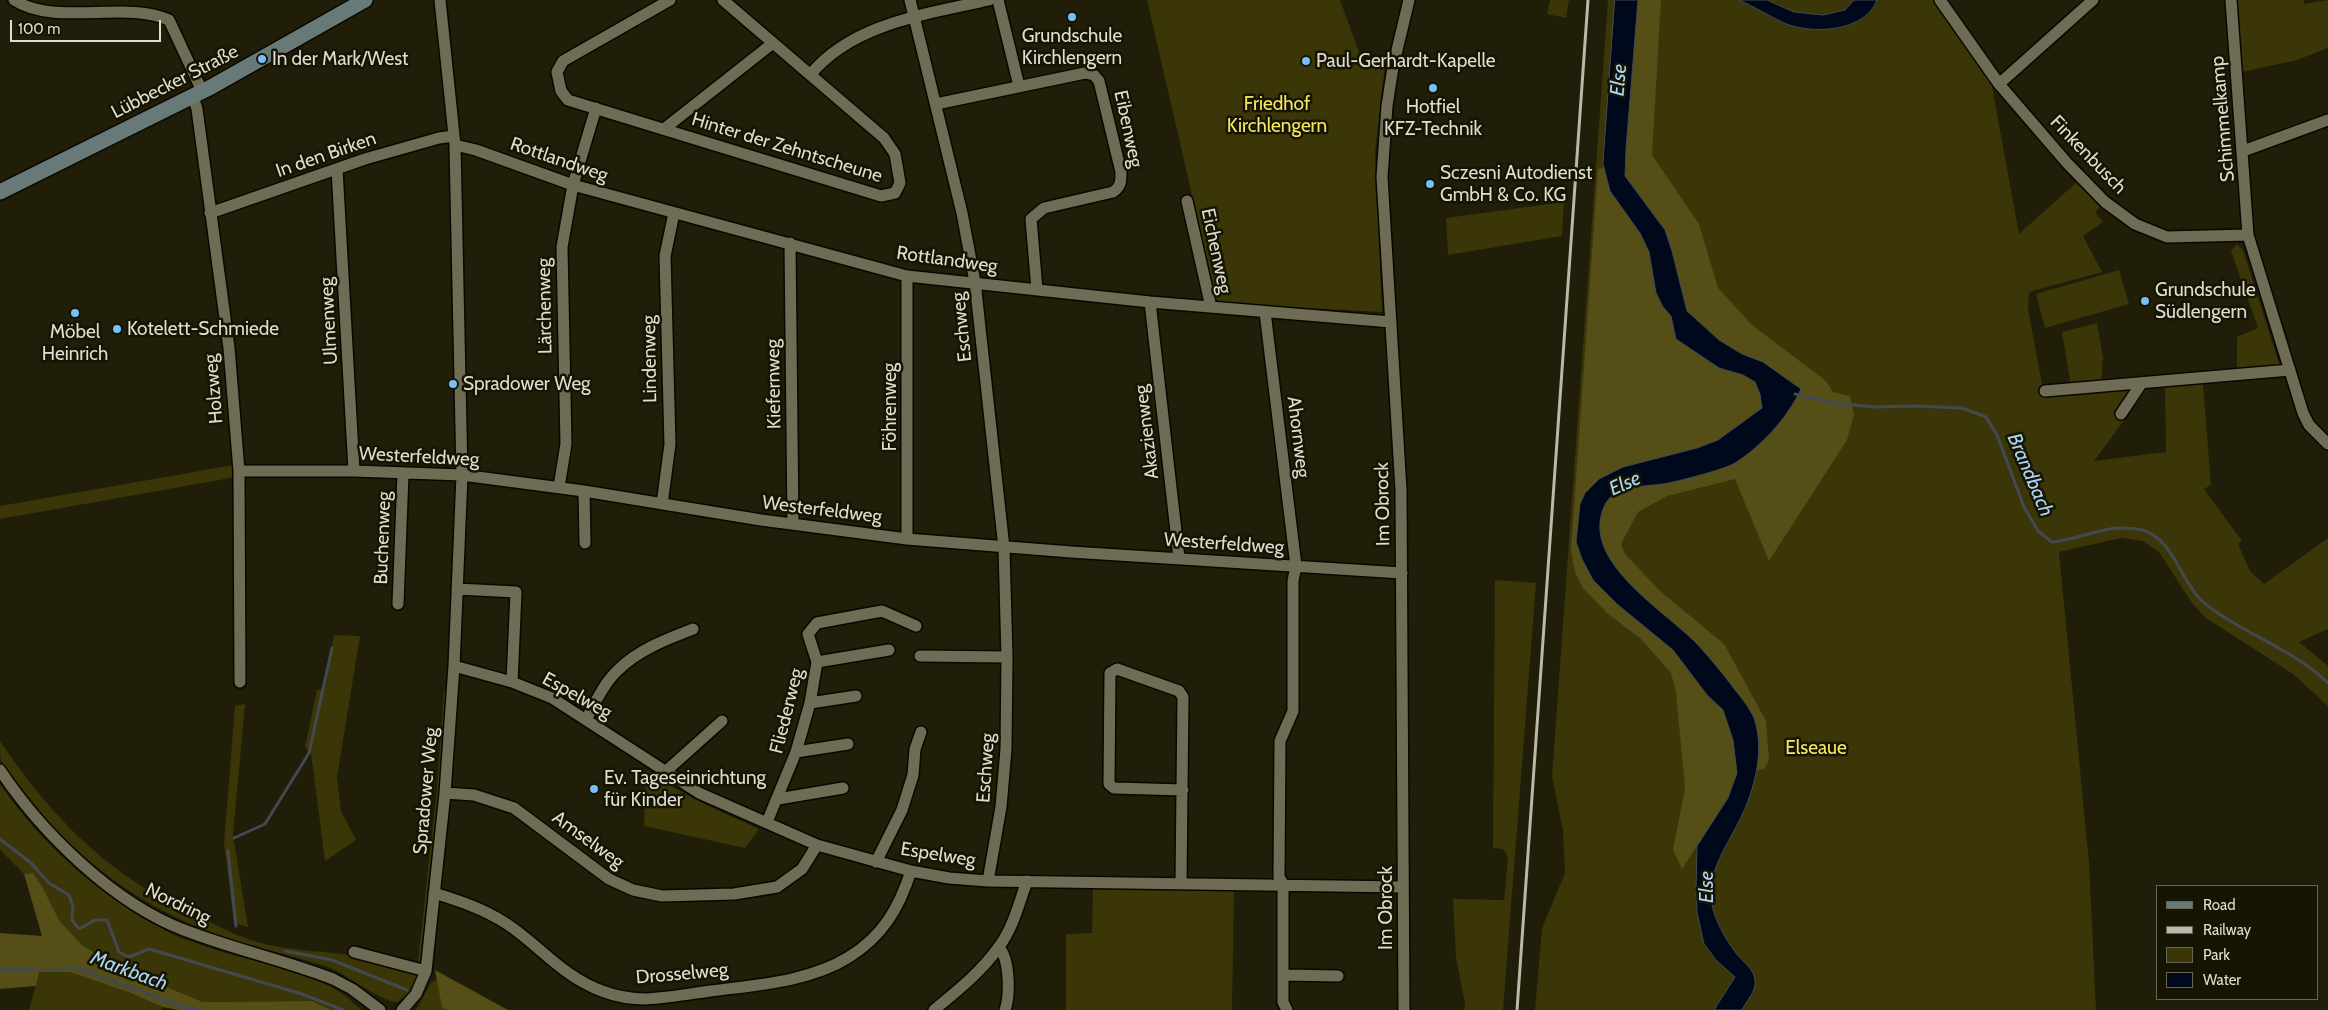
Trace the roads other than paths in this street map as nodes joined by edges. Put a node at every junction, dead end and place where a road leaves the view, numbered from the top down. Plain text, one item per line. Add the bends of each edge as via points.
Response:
1 (14, 0) edge
2 (364, 0) edge
3 (440, 0) edge
4 (670, 0) edge
5 (723, 0) edge
6 (910, 0) edge
7 (989, 0) edge
8 (998, 0) edge
9 (1409, 0) edge
10 (1940, 0) edge
11 (2231, 0) edge
12 (2088, 2) edge
13 (914, 17) junction
14 (773, 43) junction
15 (810, 74) junction
16 (1999, 84) junction
17 (1019, 86) junction
18 (197, 94) junction
19 (936, 104) junction
20 (596, 108) junction
21 (2328, 120) edge
22 (664, 129) junction
23 (455, 141) junction
24 (2243, 151) junction
25 (337, 169) junction
26 (573, 185) junction
27 (0, 192) edge
28 (1188, 202) dead end
29 (210, 213) junction
30 (674, 213) junction
31 (2248, 235) junction
32 (790, 243) junction
33 (907, 276) junction
34 (975, 282) junction
35 (1037, 290) junction
36 (1150, 302) junction
37 (1211, 307) junction
38 (1265, 312) junction
39 (1391, 322) junction
40 (2290, 370) junction
41 (2141, 384) junction
42 (2045, 391) dead end
43 (2122, 414) dead end
44 (2328, 444) edge
45 (239, 471) junction
46 (354, 471) junction
47 (403, 474) junction
48 (462, 475) junction
49 (559, 487) junction
50 (584, 491) junction
51 (662, 504) junction
52 (793, 524) junction
53 (908, 538) junction
54 (585, 543) dead end
55 (1004, 548) junction
56 (1179, 558) junction
57 (1296, 566) junction
58 (1402, 573) junction
59 (457, 589) junction
60 (398, 604) dead end
61 (916, 626) dead end
62 (693, 629) dead end
63 (889, 650) dead end
64 (920, 656) dead end
65 (1007, 658) junction
66 (817, 662) junction
67 (454, 666) junction
68 (240, 682) dead end
69 (512, 682) junction
70 (856, 696) dead end
71 (810, 704) junction
72 (586, 720) junction
73 (722, 722) dead end
74 (921, 732) dead end
75 (848, 744) dead end
76 (796, 752) junction
77 (0, 770) edge
78 (665, 772) junction
79 (843, 788) dead end
80 (1183, 790) junction
81 (445, 793) junction
82 (778, 799) junction
83 (767, 822) junction
84 (817, 845) junction
85 (876, 862) junction
86 (912, 870) junction
87 (988, 881) junction
88 (1027, 881) junction
89 (1181, 883) junction
90 (1283, 884) junction
91 (1403, 887) junction
92 (434, 893) junction
93 (999, 948) junction
94 (354, 952) dead end
95 (426, 971) junction
96 (1283, 975) junction
97 (1338, 976) dead end
98 (380, 1010) edge
99 (402, 1010) edge
100 (934, 1010) edge
101 (1005, 1010) edge
102 (1287, 1010) edge
103 (1404, 1010) edge

1 - 18 street, Holzweg via 38,8 122,2 150,6 169,20
2 - 18 street, Lübbecker Straße
3 - 23 street, Spradower Weg
4 - 20 street, Hinter der Zehntscheune via 559,66 557,72 564,96
5 - 14 street, Hinter der Zehntscheune
6 - 13 street, Eschweg
7 - 13 street
8 - 17 street
9 - 39 street, Im Obrock via 1392,67 1382,151
10 - 16 street, Finkenbusch
11 - 24 street, Schimmelkamp
12 - 16 street
13 - 15 street via 875,30 842,46
13 - 19 street, Eschweg
14 - 15 street, Hinter der Zehntscheune
14 - 22 street
15 - 22 street, Hinter der Zehntscheune via 891,146 900,183 895,193 881,196
16 - 31 street, Finkenbusch via 2105,202 2135,224 2167,237
17 - 19 street, Eibenweg
17 - 35 street, Eibenweg via 1085,73 1094,75 1103,94 1121,172 1121,182 1113,192 1044,208 1031,219
18 - 27 street, Lübbecker Straße
18 - 29 street, Holzweg
19 - 34 street, Eschweg
20 - 22 street, Hinter der Zehntscheune
20 - 26 street, Lärchenweg
21 - 24 street
23 - 25 street, In den Birken via 439,138
23 - 26 street, Rottlandweg
23 - 48 street, Spradower Weg
24 - 31 street, Schimmelkamp
25 - 29 street, In den Birken
25 - 46 street, Ulmenweg
26 - 30 street, Rottlandweg
26 - 49 street, Lärchenweg via 562,247 566,444
28 - 37 street, Eichenweg
29 - 45 street, Holzweg via 229,348
30 - 32 street, Rottlandweg
30 - 51 street, Lindenweg via 665,256 670,444
31 - 40 street
32 - 33 street, Rottlandweg
32 - 52 street, Kiefernweg
33 - 34 street, Rottlandweg
33 - 53 street, Föhrenweg
34 - 35 street, Rottlandweg
34 - 55 street, Eschweg
35 - 36 street, Rottlandweg
36 - 37 street, Rottlandweg
36 - 56 street, Akazienweg
37 - 38 street, Rottlandweg
38 - 39 street, Rottlandweg
38 - 57 street, Ahornweg
39 - 58 street, Im Obrock via 1399,423
40 - 41 street
40 - 44 street via 2309,425
41 - 42 street
41 - 43 street
45 - 46 street, Westerfeldweg
45 - 68 street, Holzweg
46 - 47 street, Westerfeldweg
47 - 48 street, Westerfeldweg
47 - 60 street, Buchenweg
48 - 49 street, Westerfeldweg
48 - 59 street, Spradower Weg
49 - 50 street, Westerfeldweg
50 - 51 street, Westerfeldweg
50 - 54 street
51 - 52 street, Westerfeldweg
52 - 53 street, Westerfeldweg
53 - 55 street, Westerfeldweg
55 - 56 street, Westerfeldweg
55 - 65 street, Eschweg
56 - 57 street, Westerfeldweg
57 - 58 street, Westerfeldweg
57 - 90 street, Ahornweg via 1293,711 1280,741 1279,877
58 - 91 street, Im Obrock
59 - 67 street, Spradower Weg
59 - 69 street, Espelweg via 516,592
61 - 66 street, Fliederweg via 882,611 817,623 808,634
62 - 72 street via 650,647 618,670
63 - 66 street
64 - 65 street
65 - 87 street, Eschweg via 1006,749 1001,807
66 - 71 street, Fliederweg
67 - 69 street, Espelweg
67 - 81 street, Spradower Weg
69 - 72 street, Espelweg via 552,698
70 - 71 street
71 - 76 street, Fliederweg
72 - 78 street, Espelweg
73 - 78 street
74 - 85 street via 902,810
75 - 76 street
76 - 82 street, Fliederweg
77 - 98 street, Nordring via 35,817 70,854 141,908 182,930 332,979
78 - 83 street, Espelweg via 699,793
79 - 82 street
80 - 80 street via 1184,697 1179,691 1117,669 1110,673 1109,784 1114,788
80 - 89 street
81 - 84 street, Amselweg via 474,796 514,808 609,879 633,890 662,896 734,894 777,887 802,868
81 - 92 street, Spradower Weg
82 - 83 street, Fliederweg
83 - 84 street, Espelweg
84 - 85 street, Espelweg
85 - 86 street, Espelweg
86 - 87 street, Espelweg via 949,878
86 - 92 street, Drosselweg via 884,928 848,957 826,968 802,976 646,999 602,991 576,980 507,924 476,906
87 - 88 street, Espelweg
88 - 89 street, Espelweg
88 - 93 street
89 - 90 street, Espelweg
90 - 91 street, Espelweg
90 - 96 street, Ahornweg
91 - 103 street, Im Obrock
92 - 95 street, Spradower Weg
93 - 100 street via 967,982
93 - 101 street via 1006,959 1008,1001
94 - 95 street
95 - 99 street, Spradower Weg via 416,994
96 - 97 street
96 - 102 street, Ahornweg via 1283,1002

